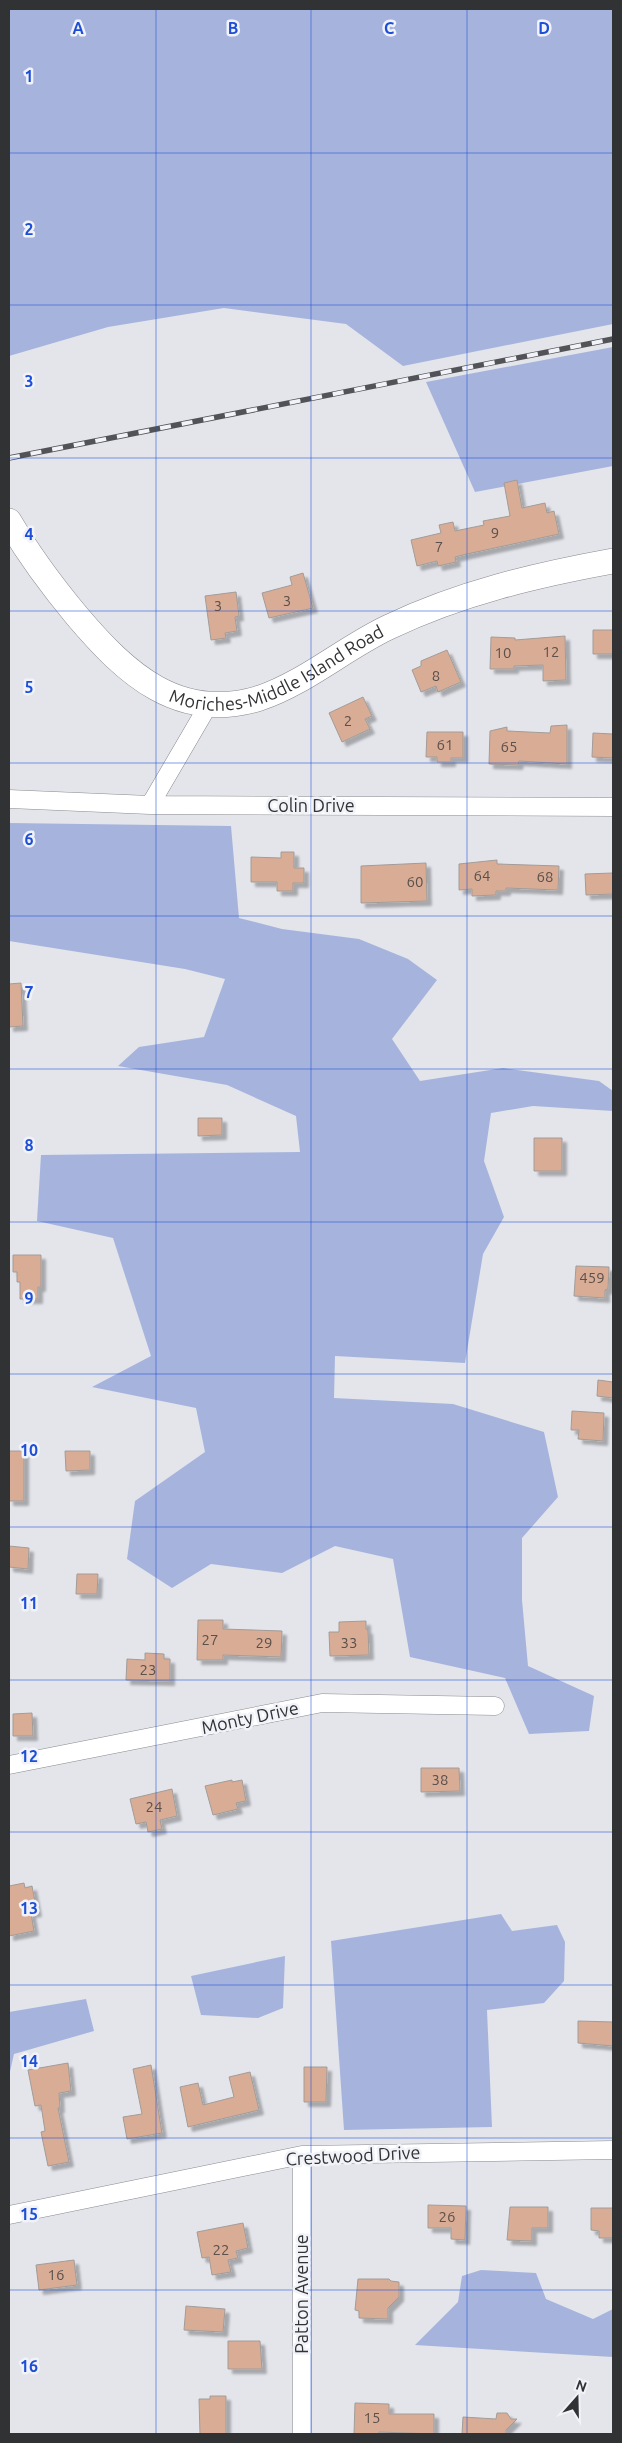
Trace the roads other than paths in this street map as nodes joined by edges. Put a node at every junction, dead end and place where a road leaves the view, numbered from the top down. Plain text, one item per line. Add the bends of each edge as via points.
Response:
1 (9, 521) edge
2 (613, 561) edge
3 (208, 704) junction
4 (9, 798) edge
5 (150, 805) junction
6 (613, 807) edge
7 (495, 1706) dead end
8 (9, 1766) edge
9 (613, 2150) edge
10 (302, 2155) junction
11 (9, 2215) edge
12 (302, 2434) edge

1 - 3 main road, Moriches-Middle Island Road via 58,593 121,663 156,689 184,700
2 - 3 main road, Moriches-Middle Island Road via 507,583 441,605 389,627 274,692 248,701
3 - 5 street
4 - 5 street, Colin Drive
5 - 6 street, Colin Drive
7 - 8 street, Monty Drive via 322,1703
9 - 10 street, Crestwood Drive
10 - 11 street, Crestwood Drive
10 - 12 street, Patton Avenue

